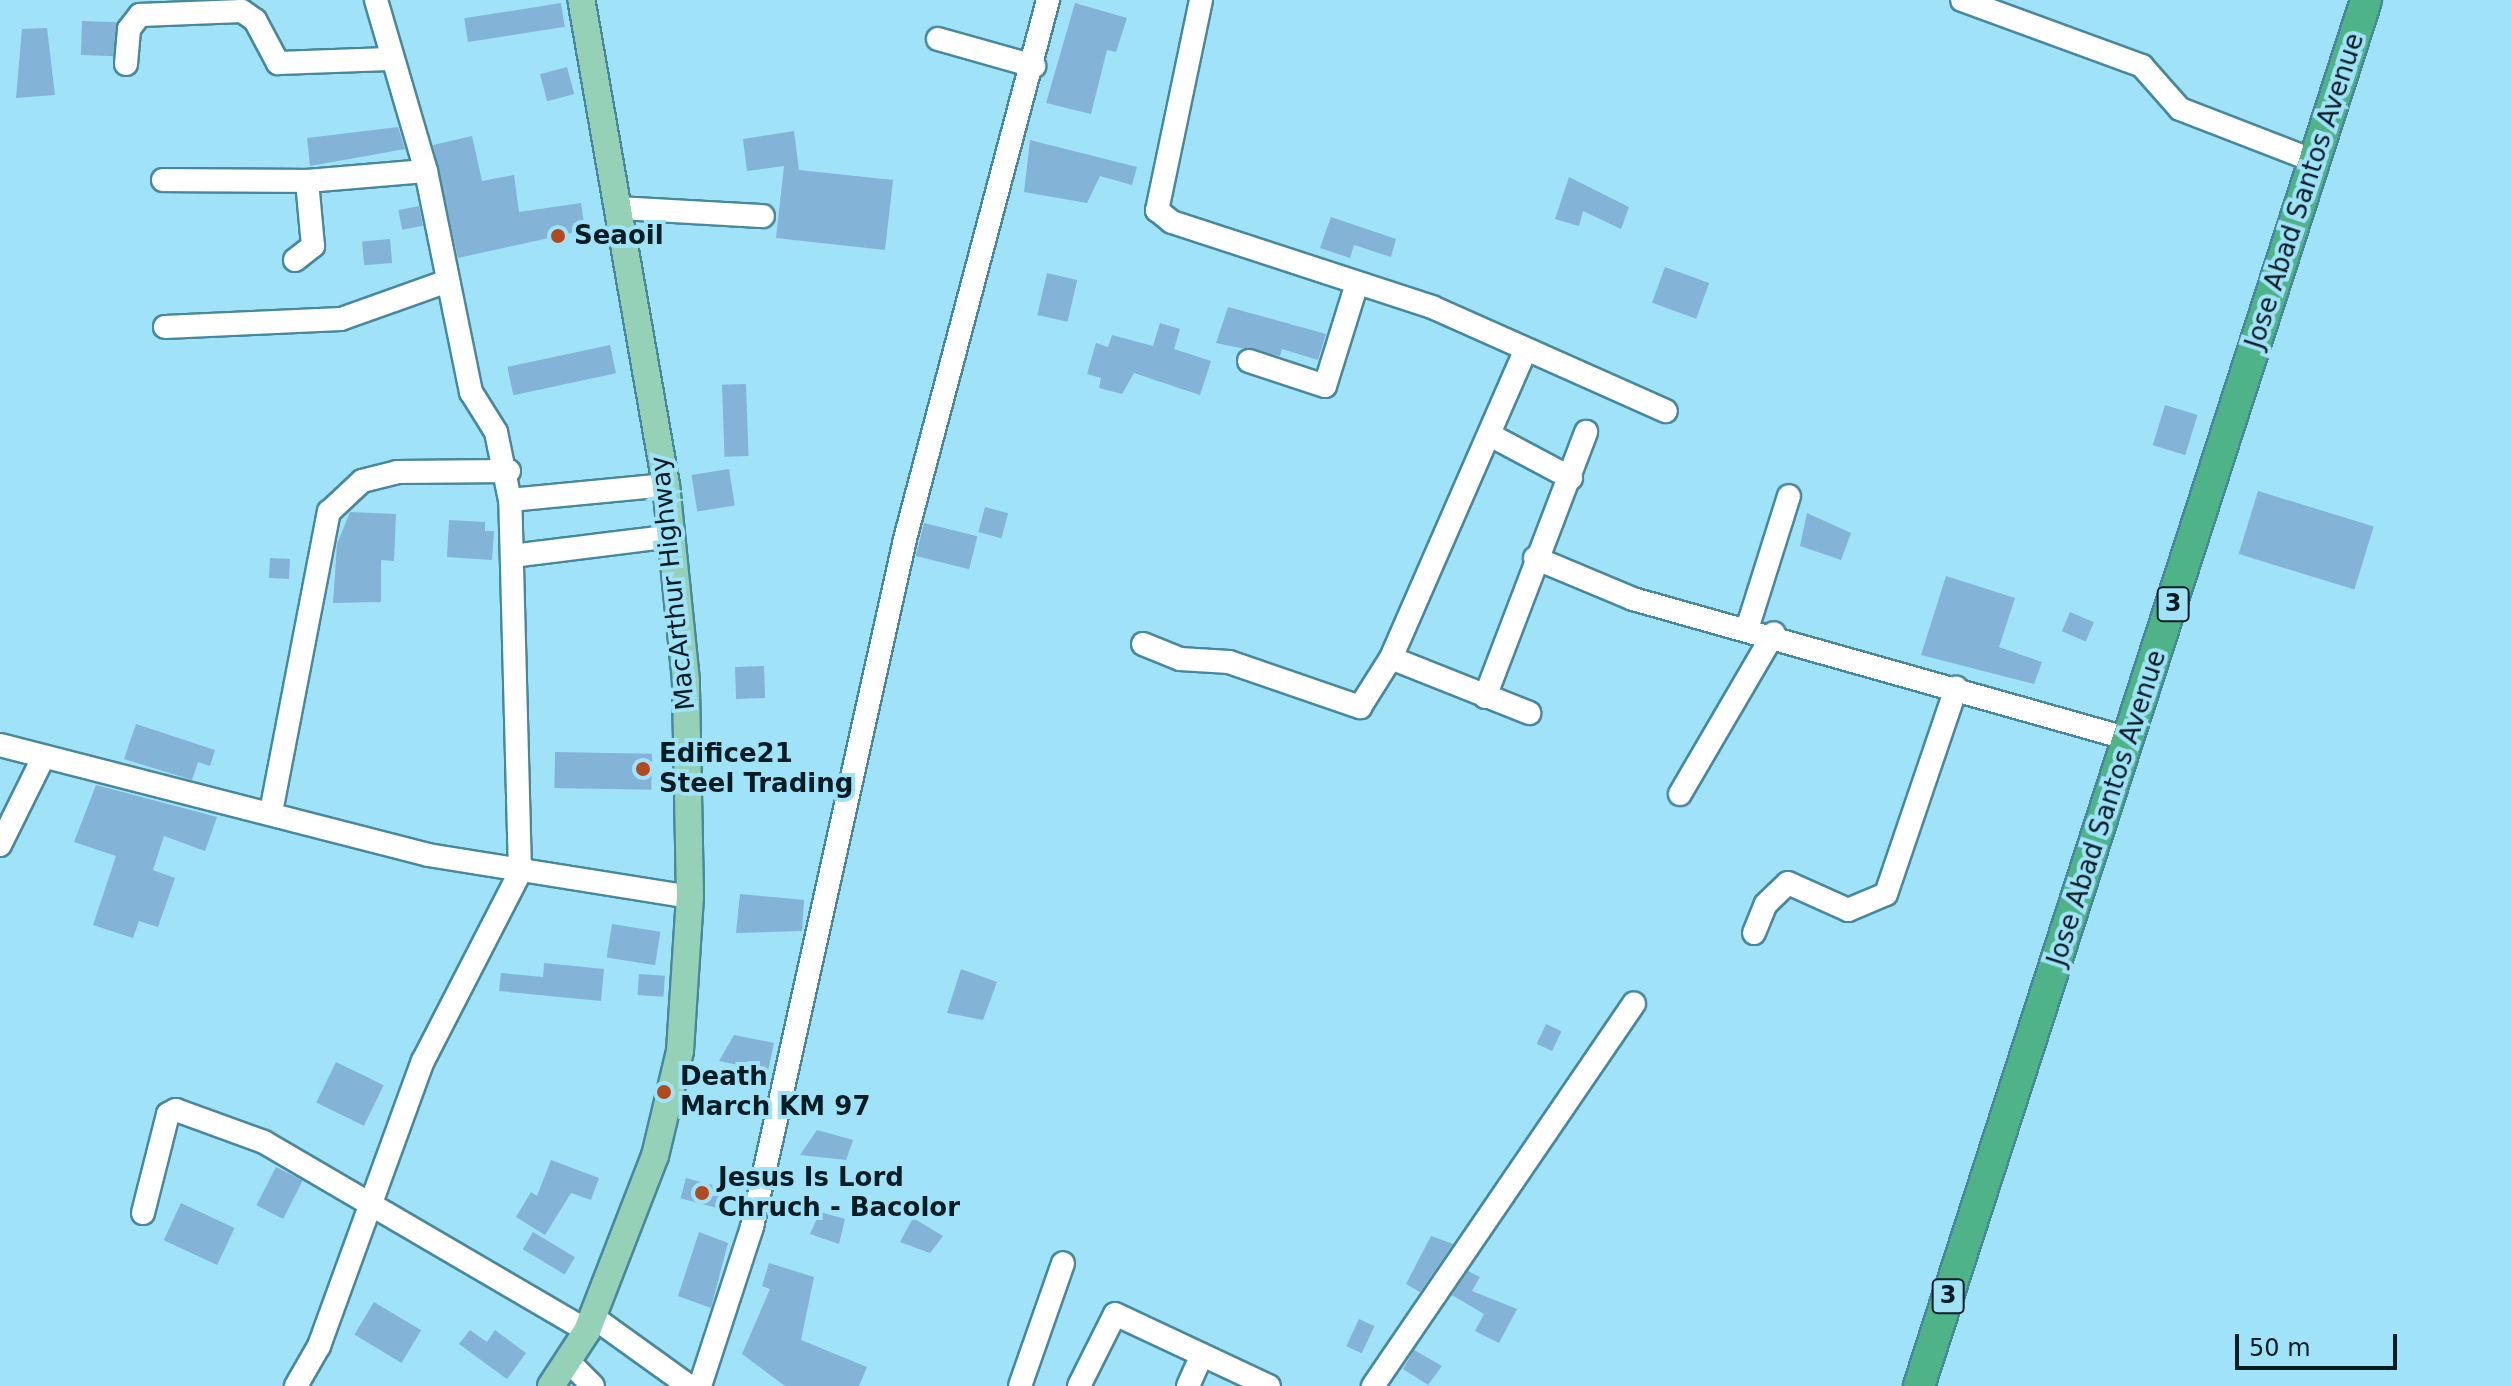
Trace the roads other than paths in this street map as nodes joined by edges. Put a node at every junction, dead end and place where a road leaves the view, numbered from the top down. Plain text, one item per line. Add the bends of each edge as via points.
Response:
1 (376, 0) edge
2 (581, 0) edge
3 (1048, 0) edge
4 (1201, 0) edge
5 (1962, 0) edge
6 (2366, 0) edge
7 (938, 39) dead end
8 (389, 59) junction
9 (126, 64) dead end
10 (1034, 66) junction
11 (2315, 161) junction
12 (426, 171) junction
13 (163, 180) dead end
14 (307, 181) junction
15 (619, 208) junction
16 (763, 216) dead end
17 (295, 260) dead end
18 (445, 282) junction
19 (1357, 283) junction
20 (165, 327) dead end
21 (1525, 352) junction
22 (1249, 361) dead end
23 (1666, 411) dead end
24 (1586, 432) dead end
25 (1490, 435) junction
26 (509, 471) junction
27 (1571, 478) junction
28 (666, 485) junction
29 (1789, 496) dead end
30 (510, 500) junction
31 (672, 536) junction
32 (512, 556) junction
33 (1535, 558) junction
34 (1748, 626) junction
35 (1774, 633) junction
36 (1143, 644) dead end
37 (1391, 658) junction
38 (1956, 688) junction
39 (1485, 697) junction
40 (1529, 713) dead end
41 (2129, 739) junction
42 (0, 745) edge
43 (43, 758) junction
44 (1680, 794) dead end
45 (271, 812) junction
46 (0, 845) edge
47 (520, 872) junction
48 (690, 897) junction
49 (1754, 933) dead end
50 (1634, 1003) dead end
51 (375, 1202) junction
52 (143, 1213) dead end
53 (1063, 1263) dead end
54 (590, 1324) junction
55 (1202, 1355) junction
56 (568, 1361) junction
57 (1086, 1384) edge
58 (296, 1386) edge
59 (551, 1386) edge
60 (593, 1386) edge
61 (689, 1386) edge
62 (700, 1386) edge
63 (1020, 1386) edge
64 (1188, 1386) edge
65 (1269, 1386) edge
66 (1373, 1386) edge
67 (1919, 1386) edge

1 - 8 street
2 - 15 main road, MacArthur Highway
3 - 10 street
4 - 19 street via 1157,210 1172,222
5 - 11 street via 2142,66 2180,109
6 - 11 highway, Jose Abad Santos Avenue / 3
7 - 10 street
8 - 9 street via 278,63 255,20 242,11 140,15 129,29
8 - 12 street
10 - 62 street via 898,569 752,1227
11 - 41 highway, Jose Abad Santos Avenue / 3
12 - 14 street
12 - 18 street
13 - 14 street
14 - 17 street via 313,246
15 - 16 street
15 - 28 main road, MacArthur Highway
18 - 20 street via 341,319
18 - 26 street via 471,392
19 - 21 street via 1432,307
19 - 22 street via 1325,386
21 - 23 street
21 - 25 street
24 - 27 street
25 - 27 street
25 - 37 street
26 - 30 street
26 - 45 street via 397,472 362,481 329,512
27 - 33 street
28 - 30 street
28 - 31 main road, MacArthur Highway
29 - 34 street
30 - 32 street
31 - 32 street
31 - 48 main road, MacArthur Highway via 686,681
32 - 47 street
33 - 34 street via 1633,599
33 - 39 street
34 - 35 street
35 - 38 street
35 - 44 street
36 - 37 street via 1180,659 1229,662 1350,709 1360,707
37 - 39 street
38 - 41 street
38 - 49 street via 1886,894 1848,910 1788,883 1766,904
39 - 40 street
41 - 67 highway, Jose Abad Santos Avenue / 3
42 - 43 street
43 - 45 street
43 - 46 street
45 - 47 street
47 - 48 street
47 - 51 street via 423,1061
48 - 54 main road, MacArthur Highway via 675,1082
50 - 66 street
51 - 52 street via 264,1142 176,1110 168,1114
51 - 54 street
51 - 58 street
53 - 63 street
54 - 56 main road, MacArthur Highway
54 - 61 street
55 - 57 street via 1115,1314
55 - 64 street
55 - 65 street
56 - 59 main road, MacArthur Highway
56 - 60 street

